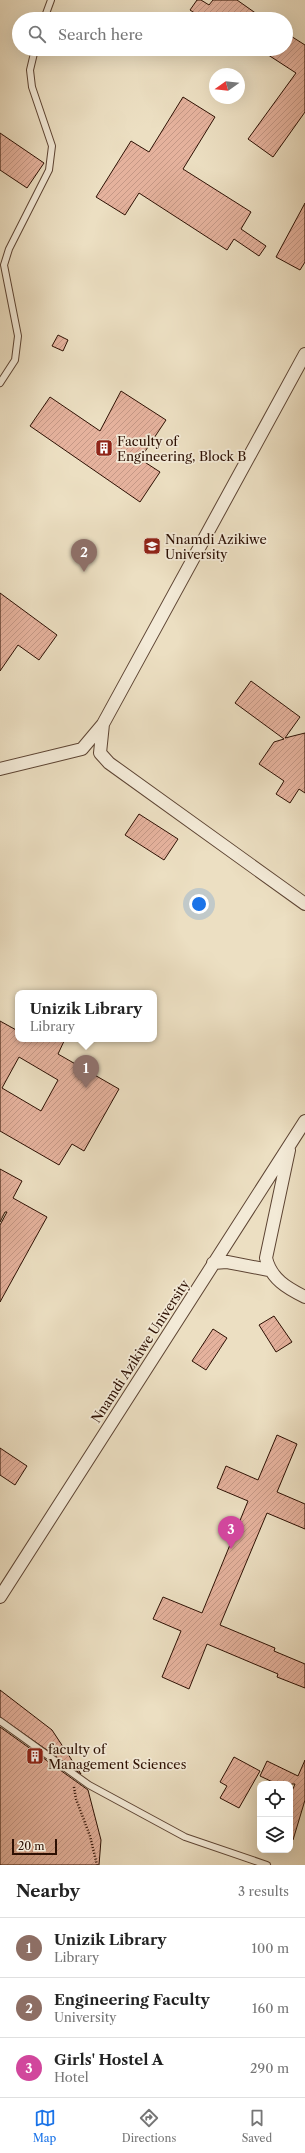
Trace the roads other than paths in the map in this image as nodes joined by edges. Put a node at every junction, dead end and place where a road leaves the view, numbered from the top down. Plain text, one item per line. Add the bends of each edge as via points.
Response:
1 (51, 0) edge
2 (47, 12) edge
3 (33, 56) edge
4 (305, 354) edge
5 (0, 383) edge
6 (103, 724) junction
7 (82, 749) junction
8 (100, 753) junction
9 (0, 769) edge
10 (305, 904) edge
11 (305, 1121) edge
12 (291, 1141) junction
13 (213, 1264) junction
14 (269, 1270) junction
15 (305, 1297) edge
16 (0, 1597) edge
17 (0, 1721) edge
18 (267, 1865) edge

1 - 2 lane
3 - 5 lane via 30,70 32,87 52,146 49,170 9,249 4,265 18,336 15,360
4 - 6 street
6 - 7 street
6 - 8 street
7 - 8 street
7 - 9 street
8 - 10 street via 120,772
11 - 12 street, Nnamdi Azikiwe University
12 - 13 street, Nnamdi Azikiwe University
12 - 14 street via 266,1258
13 - 14 street via 227,1262
13 - 16 street, Nnamdi Azikiwe University
14 - 15 street via 289,1289
17 - 18 lane via 89,1785 184,1837

